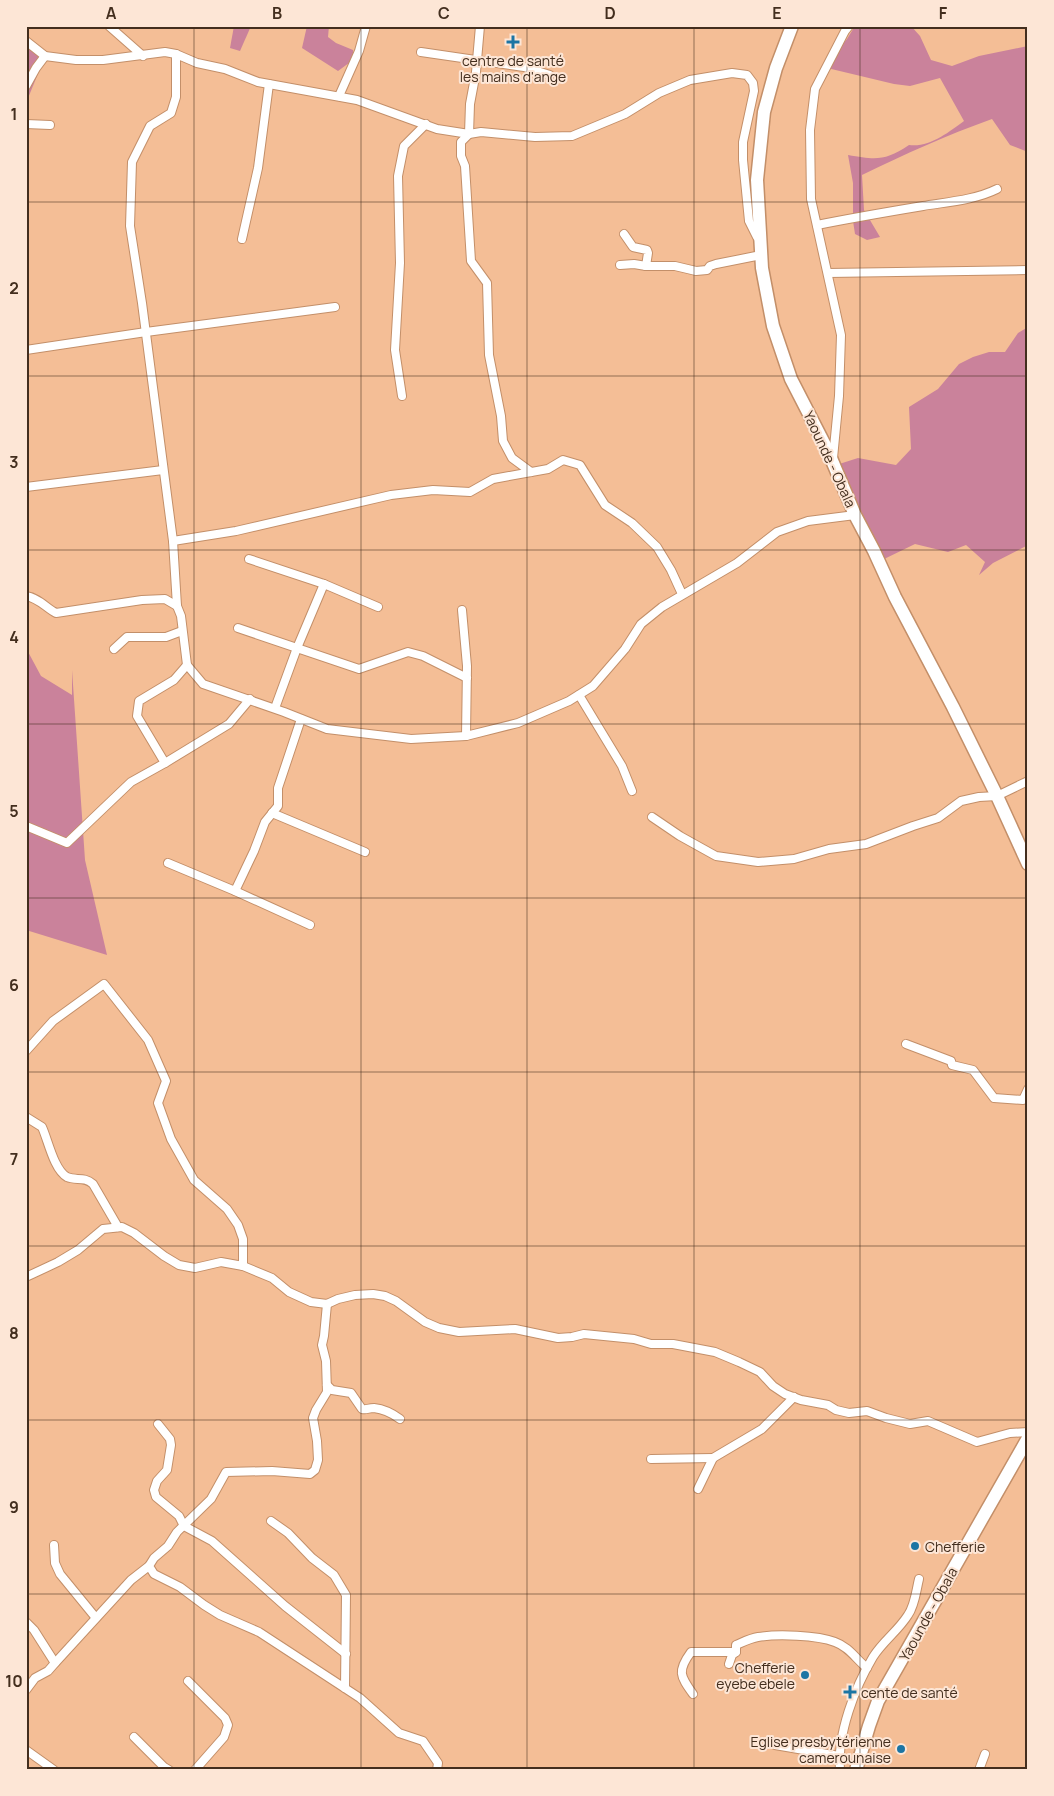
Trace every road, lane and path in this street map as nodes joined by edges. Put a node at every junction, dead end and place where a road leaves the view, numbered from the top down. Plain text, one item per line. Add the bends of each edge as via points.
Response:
1 (109, 26) edge
2 (366, 26) edge
3 (480, 26) edge
4 (792, 26) edge
5 (849, 26) edge
6 (26, 41) edge
7 (420, 52) dead end
8 (176, 54) junction
9 (45, 56) junction
10 (143, 56) junction
11 (476, 60) junction
12 (550, 75) dead end
13 (269, 84) junction
14 (26, 86) edge
15 (339, 96) junction
16 (26, 124) edge
17 (426, 124) junction
18 (50, 125) dead end
19 (469, 134) junction
20 (997, 189) dead end
21 (817, 226) junction
22 (624, 234) dead end
23 (242, 238) dead end
24 (761, 249) junction
25 (620, 265) dead end
26 (646, 266) junction
27 (1028, 270) edge
28 (828, 273) junction
29 (335, 307) dead end
30 (146, 332) junction
31 (26, 350) edge
32 (402, 396) dead end
33 (833, 463) junction
34 (163, 470) junction
35 (531, 472) junction
36 (26, 486) edge
37 (855, 515) junction
38 (173, 541) junction
39 (249, 558) dead end
40 (324, 584) junction
41 (26, 588) edge
42 (682, 594) junction
43 (26, 596) edge
44 (42, 602) junction
45 (177, 606) junction
46 (378, 607) dead end
47 (462, 610) dead end
48 (238, 628) dead end
49 (182, 631) junction
50 (297, 648) junction
51 (114, 649) dead end
52 (187, 665) junction
53 (467, 678) junction
54 (579, 695) junction
55 (250, 699) junction
56 (275, 708) junction
57 (301, 718) junction
58 (466, 736) junction
59 (165, 763) junction
60 (1028, 781) edge
61 (632, 791) dead end
62 (997, 796) junction
63 (272, 813) junction
64 (652, 817) dead end
65 (26, 826) edge
66 (366, 852) dead end
67 (168, 863) dead end
68 (1028, 864) edge
69 (235, 891) junction
70 (310, 925) dead end
71 (906, 1044) dead end
72 (26, 1051) edge
73 (1028, 1089) edge
74 (26, 1117) edge
75 (118, 1228) junction
76 (243, 1266) junction
77 (26, 1277) edge
78 (327, 1304) junction
79 (328, 1385) junction
80 (794, 1397) junction
81 (400, 1419) dead end
82 (158, 1424) dead end
83 (1028, 1432) edge
84 (1028, 1438) edge
85 (712, 1458) junction
86 (651, 1459) dead end
87 (698, 1490) dead end
88 (271, 1521) dead end
89 (184, 1526) junction
90 (54, 1545) dead end
91 (148, 1566) junction
92 (919, 1579) dead end
93 (96, 1618) junction
94 (26, 1622) edge
95 (736, 1652) junction
96 (346, 1654) junction
97 (55, 1664) junction
98 (729, 1664) dead end
99 (867, 1668) junction
100 (188, 1681) dead end
101 (345, 1688) junction
102 (26, 1690) edge
103 (693, 1694) dead end
104 (134, 1737) dead end
105 (775, 1745) dead end
106 (26, 1750) edge
107 (984, 1754) dead end
108 (839, 1756) junction
109 (54, 1770) edge
110 (169, 1770) edge
111 (195, 1770) edge
112 (437, 1770) edge
113 (840, 1770) edge
114 (856, 1770) edge
115 (979, 1770) edge

1 - 10 street
2 - 15 street
3 - 11 street
4 - 24 highway, Yaounde - Obala via 764,112 757,180
5 - 21 street via 815,89 810,130 811,199
6 - 9 street
7 - 11 street
8 - 10 street via 165,52
8 - 13 street
8 - 30 street via 176,97 171,113 150,126 132,162 130,226
9 - 10 street via 103,60
9 - 14 street
11 - 12 street via 524,67
11 - 19 street
13 - 15 street
13 - 23 street via 258,168
15 - 17 street
16 - 18 street
17 - 19 street
17 - 32 street via 404,146 398,176 400,263 395,350
19 - 24 street via 572,136 625,114 690,80 732,73 747,75 754,91 743,142 743,160 749,221
19 - 35 street via 461,142 461,156 471,261 487,282 490,355 503,441 512,458
20 - 21 street via 988,194
21 - 28 street
22 - 26 street via 633,246 647,250
24 - 26 street via 710,266 707,270
24 - 33 highway, Yaounde - Obala via 773,326 791,379
25 - 26 street
27 - 28 street
28 - 33 street via 841,335
29 - 30 street
30 - 31 street
30 - 34 street
33 - 37 highway, Yaounde - Obala
34 - 36 street
34 - 38 street
35 - 38 street via 493,479 470,492 433,490 391,495 236,531
35 - 42 street via 548,469 563,460 580,465 605,505 632,523 657,547
37 - 42 street via 808,521 777,532 737,563
37 - 62 highway, Yaounde - Obala
38 - 45 street
39 - 40 street
40 - 46 street
40 - 50 street
41 - 44 street
42 - 54 street via 641,624 593,686
43 - 44 street
44 - 45 street via 56,613 165,599
45 - 49 street
47 - 53 street
48 - 50 street
49 - 51 street via 166,637 127,637
49 - 52 street
50 - 53 street via 359,669 408,652
50 - 56 street
52 - 55 street via 203,684
52 - 59 street via 174,680 139,701 137,716
53 - 58 street
54 - 58 street via 518,723
54 - 61 street via 622,766
55 - 56 street
55 - 59 street via 229,724
56 - 57 street
57 - 58 street via 326,730 411,739
57 - 63 street via 278,788 278,806
59 - 65 street via 131,782 67,843
60 - 62 street
62 - 64 street via 961,801 938,818 866,844 829,849 794,859 758,862 716,856
62 - 68 highway, Yaounde - Obala
63 - 66 street
63 - 69 street
67 - 69 street
69 - 70 street
71 - 73 street via 950,1061 952,1065 973,1070 994,1098 1023,1100
72 - 76 street via 53,1021 104,984 148,1040 166,1081 158,1103 171,1139 194,1180 227,1209 238,1225 243,1239
74 - 75 street via 42,1127 61,1171 68,1177 88,1179 93,1184
75 - 76 street via 134,1233 178,1265 195,1268 221,1262
75 - 77 street via 103,1229 78,1250
76 - 78 street via 272,1278 289,1292 311,1302
78 - 79 street via 322,1345
78 - 80 street via 355,1295 374,1294 396,1301 425,1322 459,1332 515,1329 558,1338 584,1334 715,1352 760,1372 773,1386
79 - 81 street via 332,1390 351,1393 362,1409 375,1408
79 - 89 street via 313,1418 318,1460 315,1470 310,1474 226,1472 211,1499
80 - 83 street via 836,1410 849,1413 867,1411 910,1424 928,1421 978,1442 1010,1433
80 - 85 street via 762,1429
82 - 89 street via 171,1445 167,1470 154,1490 156,1497 180,1516
84 - 114 highway, Yaounde - Obala via 878,1701
85 - 86 street
85 - 87 street
88 - 96 street via 334,1575 346,1595
89 - 91 street
89 - 96 street via 212,1541 285,1606
90 - 93 street via 55,1563 60,1574
91 - 93 street
91 - 101 street via 154,1574 180,1587 220,1615 259,1632
92 - 99 street via 909,1614
93 - 97 street
94 - 97 street
95 - 98 street
95 - 99 street via 736,1645 758,1637 814,1637 836,1642
95 - 103 street via 691,1652 682,1664 682,1678
96 - 101 street
97 - 102 street via 35,1678
99 - 108 street via 851,1704
100 - 111 street via 228,1725 224,1737
101 - 112 street via 399,1733 422,1741 438,1763
104 - 110 street
105 - 108 street
106 - 109 street
107 - 115 street
108 - 113 street

